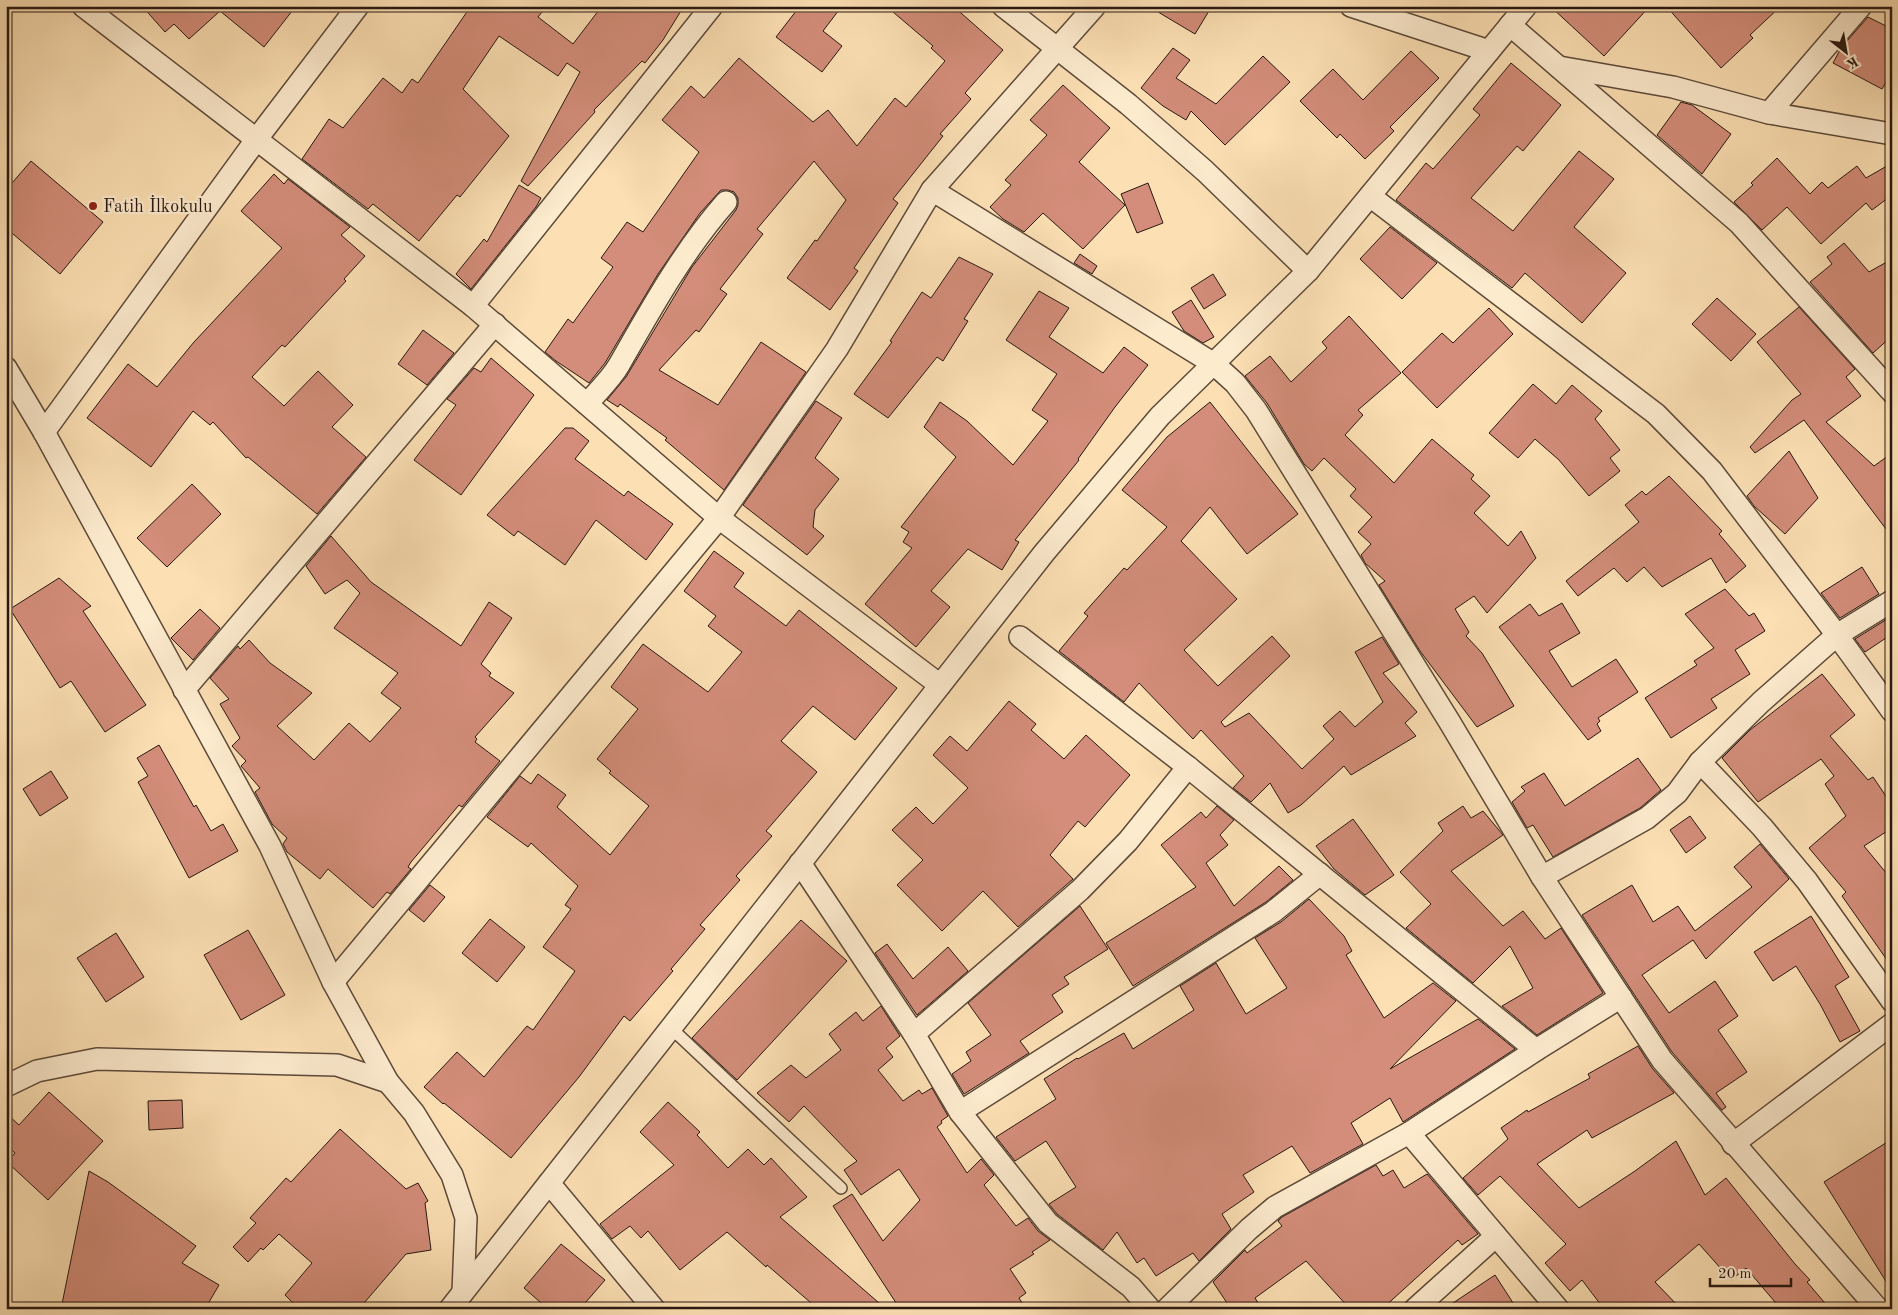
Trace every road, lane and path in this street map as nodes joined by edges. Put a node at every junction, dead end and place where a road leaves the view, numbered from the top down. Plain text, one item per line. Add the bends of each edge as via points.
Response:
1 (83, 6) edge
2 (358, 6) edge
3 (712, 6) edge
4 (1003, 6) edge
5 (1095, 6) edge
6 (1351, 6) edge
7 (1526, 6) edge
8 (1861, 6) edge
9 (1510, 25) junction
10 (1058, 49) junction
11 (1489, 50) junction
12 (1558, 67) junction
13 (1769, 114) junction
14 (1892, 134) edge
15 (256, 140) junction
16 (932, 190) junction
17 (1370, 196) junction
18 (726, 202) dead end
19 (1308, 271) junction
20 (473, 306) junction
21 (495, 324) junction
22 (1214, 364) junction
23 (6, 368) edge
24 (1892, 392) edge
25 (587, 404) junction
26 (44, 432) junction
27 (719, 518) junction
28 (1892, 601) edge
29 (1837, 635) junction
30 (1020, 637) dead end
31 (940, 685) junction
32 (184, 690) junction
33 (1892, 711) edge
34 (1700, 762) junction
35 (1188, 767) junction
36 (800, 863) junction
37 (1320, 874) junction
38 (1542, 877) junction
39 (333, 982) junction
40 (1621, 997) junction
41 (1892, 1001) edge
42 (1892, 1024) edge
43 (671, 1028) junction
44 (914, 1034) junction
45 (1536, 1050) junction
46 (388, 1082) junction
47 (6, 1086) edge
48 (960, 1112) junction
49 (1409, 1134) junction
50 (1733, 1144) junction
51 (549, 1183) junction
52 (841, 1188) dead end
53 (1496, 1236) junction
54 (457, 1301) edge
55 (654, 1309) edge
56 (1150, 1309) edge
57 (1167, 1309) edge
58 (1415, 1309) edge
59 (1558, 1309) edge
60 (1878, 1309) edge

1 - 15 street
2 - 15 street
3 - 20 street
4 - 10 street
5 - 10 street
6 - 11 street
7 - 9 street
8 - 13 street
9 - 11 street
9 - 12 street
10 - 16 street
10 - 19 street via 1191,159
11 - 17 street
12 - 13 street via 1673,87
12 - 24 street via 1739,223
13 - 14 street
15 - 20 street
15 - 26 street
16 - 22 street
16 - 27 street via 837,349
17 - 19 street
17 - 29 street via 1656,414 1712,471
18 - 25 street via 712,217 669,281 618,366
19 - 22 street
20 - 21 street
21 - 25 street
21 - 32 street
22 - 31 street via 1160,416 1044,553
22 - 38 street via 1256,410
23 - 26 street
25 - 27 street
26 - 32 street
27 - 31 street
27 - 39 street
28 - 29 street
29 - 33 street
29 - 34 street via 1761,702
30 - 35 street
31 - 36 street
32 - 39 street via 270,846
34 - 38 street via 1677,793 1647,818
34 - 41 street via 1808,880
35 - 37 street
35 - 44 street via 1128,841 1080,890
36 - 43 street
36 - 44 street
37 - 45 street
37 - 48 street via 1273,912
38 - 40 street
39 - 46 street
40 - 45 street
40 - 50 street via 1662,1060
42 - 50 street
43 - 51 street
43 - 52 lane
44 - 48 street
45 - 49 street
46 - 47 street via 336,1065 96,1059 37,1071
46 - 54 street via 414,1113 452,1175 466,1218
48 - 56 street via 1048,1223 1131,1287
49 - 53 street
49 - 57 street via 1275,1207
50 - 60 street
51 - 54 street
51 - 55 street
53 - 58 street
53 - 59 street

